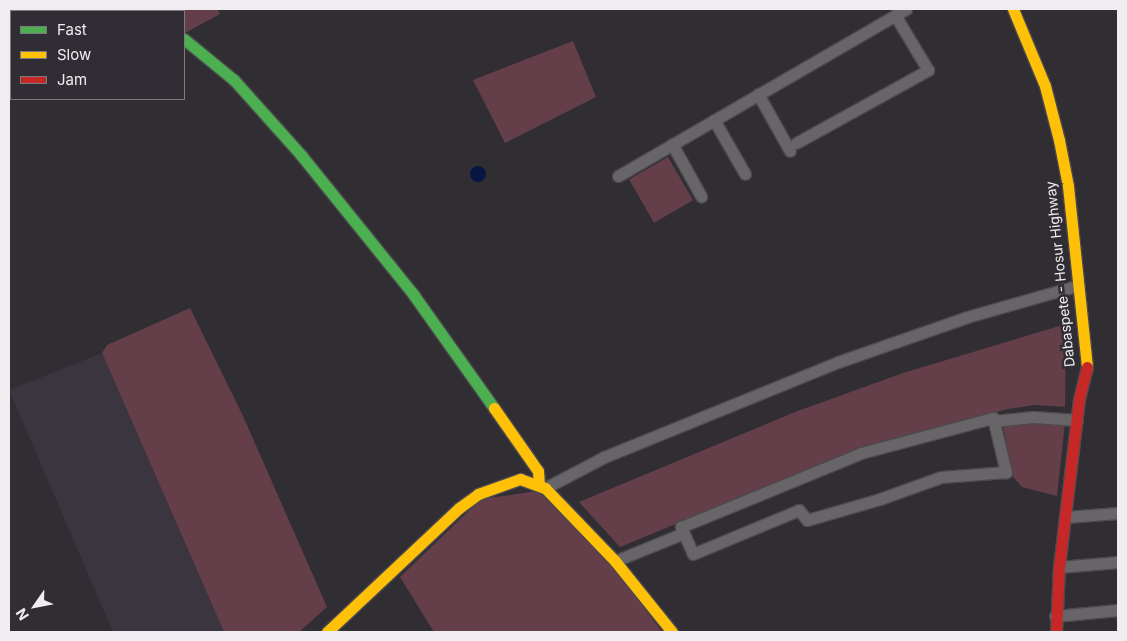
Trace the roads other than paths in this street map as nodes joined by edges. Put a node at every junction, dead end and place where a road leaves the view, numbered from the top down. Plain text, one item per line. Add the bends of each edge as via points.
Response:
1 (906, 9) edge
2 (1014, 9) edge
3 (895, 15) junction
4 (185, 40) edge
5 (758, 94) junction
6 (714, 120) junction
7 (672, 144) junction
8 (745, 174) dead end
9 (618, 176) dead end
10 (701, 196) dead end
11 (1079, 285) junction
12 (1076, 420) junction
13 (994, 421) junction
14 (542, 486) junction
15 (1118, 513) edge
16 (1066, 517) junction
17 (684, 533) junction
18 (615, 561) junction
19 (1118, 562) edge
20 (1060, 567) junction
21 (1118, 610) edge
22 (1055, 616) junction
23 (327, 632) edge
24 (672, 632) edge
25 (1056, 632) edge

1 - 3 street
2 - 11 main road, Dabaspete - Hosur Highway via 1046,86 1059,140
3 - 5 street
3 - 5 street via 928,70 793,147
4 - 14 main road via 214,61 270,121 413,294 538,471
5 - 6 street
6 - 7 street
6 - 8 street
7 - 9 street
7 - 10 street
11 - 12 main road, Dabaspete - Hosur Highway via 1087,368
11 - 14 street via 967,317 838,362
12 - 13 street via 1033,417
12 - 16 main road, Dabaspete - Hosur Highway
13 - 17 street via 993,418 965,424 861,453 681,527
13 - 17 street via 1006,472 940,477 807,520 799,510 693,554
14 - 18 main road
14 - 23 main road via 520,479 478,494
15 - 16 street
16 - 20 main road, Dabaspete - Hosur Highway
17 - 18 street
18 - 24 main road
19 - 20 street
20 - 22 main road, Dabaspete - Hosur Highway
21 - 22 street
22 - 25 main road, Dabaspete - Hosur Highway

